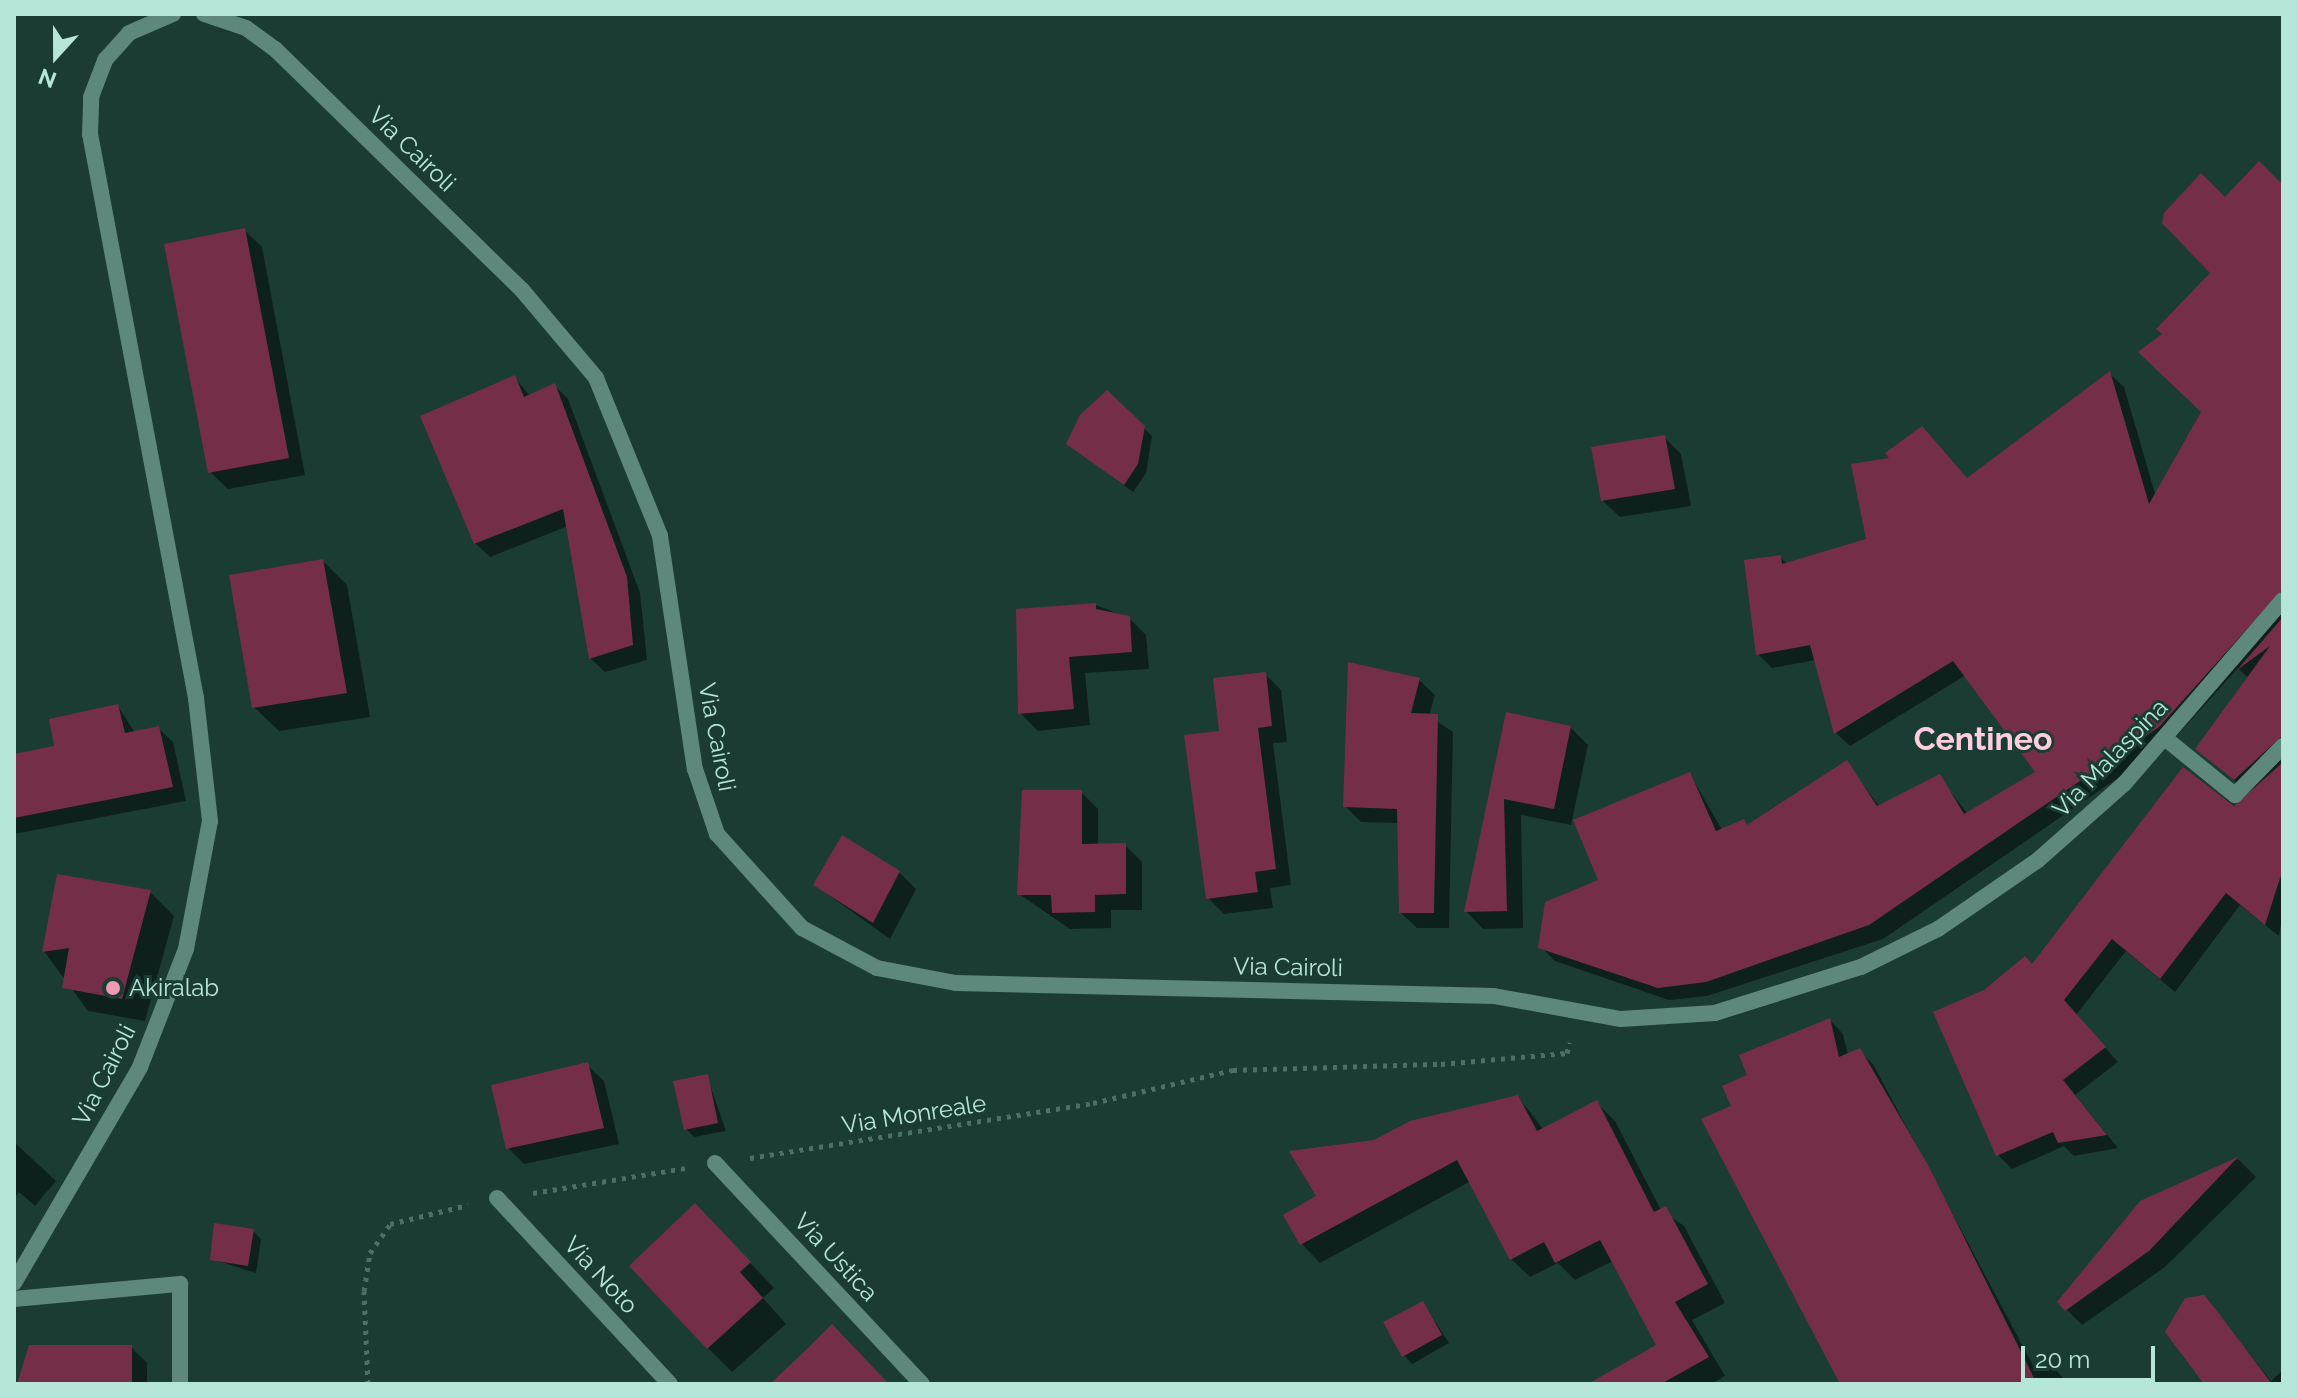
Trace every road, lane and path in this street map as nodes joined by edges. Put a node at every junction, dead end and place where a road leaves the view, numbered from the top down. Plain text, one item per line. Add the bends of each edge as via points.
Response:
1 (173, 14) edge
2 (204, 14) edge
3 (2283, 600) edge
4 (2166, 739) junction
5 (2283, 746) edge
6 (1861, 967) joint
7 (1578, 1011) junction
8 (715, 1163) junction
9 (497, 1198) junction
10 (14, 1283) edge
11 (14, 1299) edge
12 (180, 1384) edge
13 (368, 1384) edge
14 (670, 1384) edge
15 (922, 1384) edge

1 - 10 street, Via Cairoli via 139,26 105,60 91,97 90,134 196,698 210,821 186,949 140,1067
2 - 7 street, Via Cairoli via 246,28 275,49 522,290 596,378 660,536 703,800 740,867 802,928 877,968 956,983 1494,996
3 - 4 street, Via Malaspina
4 - 5 street via 2235,795
4 - 6 street, Via Malaspina via 2038,860 1938,929
6 - 7 street, Via Cairoli via 1673,1020
7 - 8 path, Via Monreale via 1567,1053 1233,1070 1093,1103
8 - 9 path, Via Monreale
8 - 15 street, Via Ustica
9 - 13 path, Via Monreale via 390,1224 370,1253 364,1291
9 - 14 street, Via Noto
11 - 12 street via 180,1284

